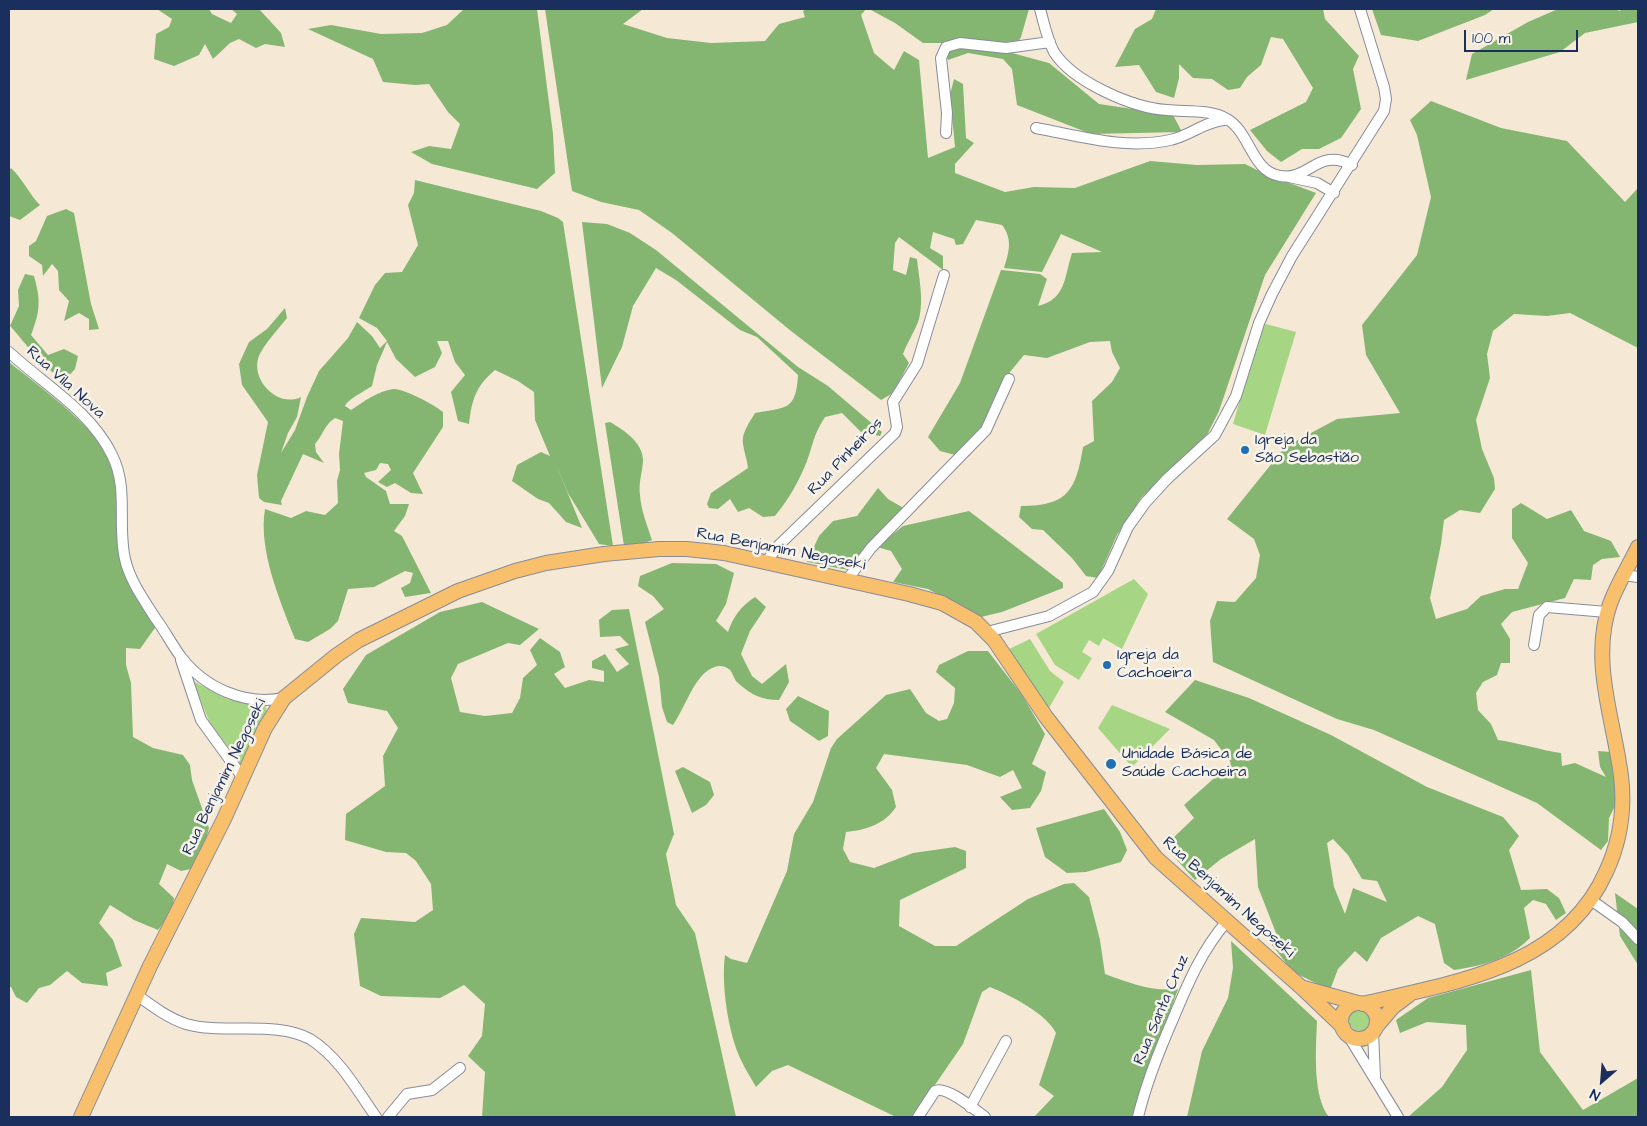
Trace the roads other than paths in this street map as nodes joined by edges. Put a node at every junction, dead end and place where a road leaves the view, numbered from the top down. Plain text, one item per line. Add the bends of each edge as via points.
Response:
1 (1040, 9) edge
2 (1360, 9) edge
3 (1050, 42) junction
4 (1228, 119) junction
5 (1036, 128) dead end
6 (946, 133) dead end
7 (1352, 165) junction
8 (1288, 176) junction
9 (1334, 193) junction
10 (944, 275) dead end
11 (9, 352) edge
12 (1009, 379) dead end
13 (1638, 547) edge
14 (766, 562) junction
15 (1624, 575) junction
16 (1638, 577) edge
17 (847, 580) junction
18 (1607, 612) junction
19 (987, 632) junction
20 (1534, 645) dead end
21 (180, 656) junction
22 (284, 698) junction
23 (243, 778) junction
24 (1591, 900) junction
25 (1227, 921) junction
26 (1638, 939) edge
27 (1301, 987) junction
28 (1414, 992) junction
29 (137, 995) junction
30 (1361, 1004) junction
31 (1375, 1029) junction
32 (1344, 1030) junction
33 (1006, 1040) dead end
34 (460, 1068) dead end
35 (1375, 1080) junction
36 (970, 1107) junction
37 (81, 1117) edge
38 (376, 1117) edge
39 (388, 1117) edge
40 (918, 1117) edge
41 (985, 1117) edge
42 (1138, 1117) edge
43 (1398, 1117) edge

1 - 3 street
2 - 7 street via 1386,99 1377,125
3 - 4 street via 1064,63 1116,96 1152,108
3 - 6 street via 1006,48 960,42 946,47 941,58
4 - 5 street via 1206,123 1185,136 1150,142 1108,142
4 - 8 street via 1263,168
7 - 8 street via 1335,158
7 - 9 street
8 - 9 street via 1318,183
9 - 19 street via 1292,256 1264,310 1236,396 1222,425 1208,443 1145,503 1122,538 1108,572 1097,587 1050,616
10 - 14 street, Rua Pinheiros via 917,364 893,402 895,433
11 - 21 street, Rua Vila Nova via 70,404 106,443 122,486 122,535 129,571 141,596
12 - 17 street via 986,430 871,548
13 - 15 main road, Rua Benjamim Negoseki
14 - 17 main road, Rua Benjamim Negoseki
14 - 22 main road, Rua Benjamim Negoseki via 708,551 660,549 577,558 515,571 458,591 384,626 336,655
15 - 16 street
15 - 18 main road, Rua Benjamim Negoseki
17 - 19 main road, Rua Benjamim Negoseki via 942,603 964,614
18 - 20 street via 1548,608 1539,615
18 - 24 main road, Rua Benjamim Negoseki via 1602,662 1621,777 1622,816 1614,852
19 - 25 main road, Rua Benjamim Negoseki via 1046,717 1146,847
21 - 22 street, Rua Vila Nova via 201,678 226,692 260,700
21 - 23 street, Rua Vila Nova via 201,720
22 - 23 main road, Rua Benjamim Negoseki
23 - 29 main road, Rua Benjamim Negoseki
24 - 26 street via 1622,922
24 - 28 main road, Rua Benjamim Negoseki via 1566,928 1531,954 1488,971
25 - 27 main road, Rua Benjamim Negoseki
25 - 42 street, Rua Santa Cruz via 1204,951 1190,980 1153,1064
27 - 30 main road, Rua Benjamim Negoseki
27 - 32 main road, Rua Benjamim Negoseki
28 - 30 main road, Rua Benjamim Negoseki
28 - 31 main road, Rua Benjamim Negoseki via 1393,1008
29 - 37 main road, Rua Benjamim Negoseki
29 - 38 street via 186,1024 284,1031 308,1038 337,1064
30 - 31 main road via 1375,1013
30 - 32 main road via 1353,1004 1344,1012
31 - 32 main road via 1360,1039
31 - 35 street
32 - 35 street
33 - 36 street
34 - 39 street via 432,1090 407,1094
35 - 43 street
36 - 40 street via 939,1089
36 - 41 street

